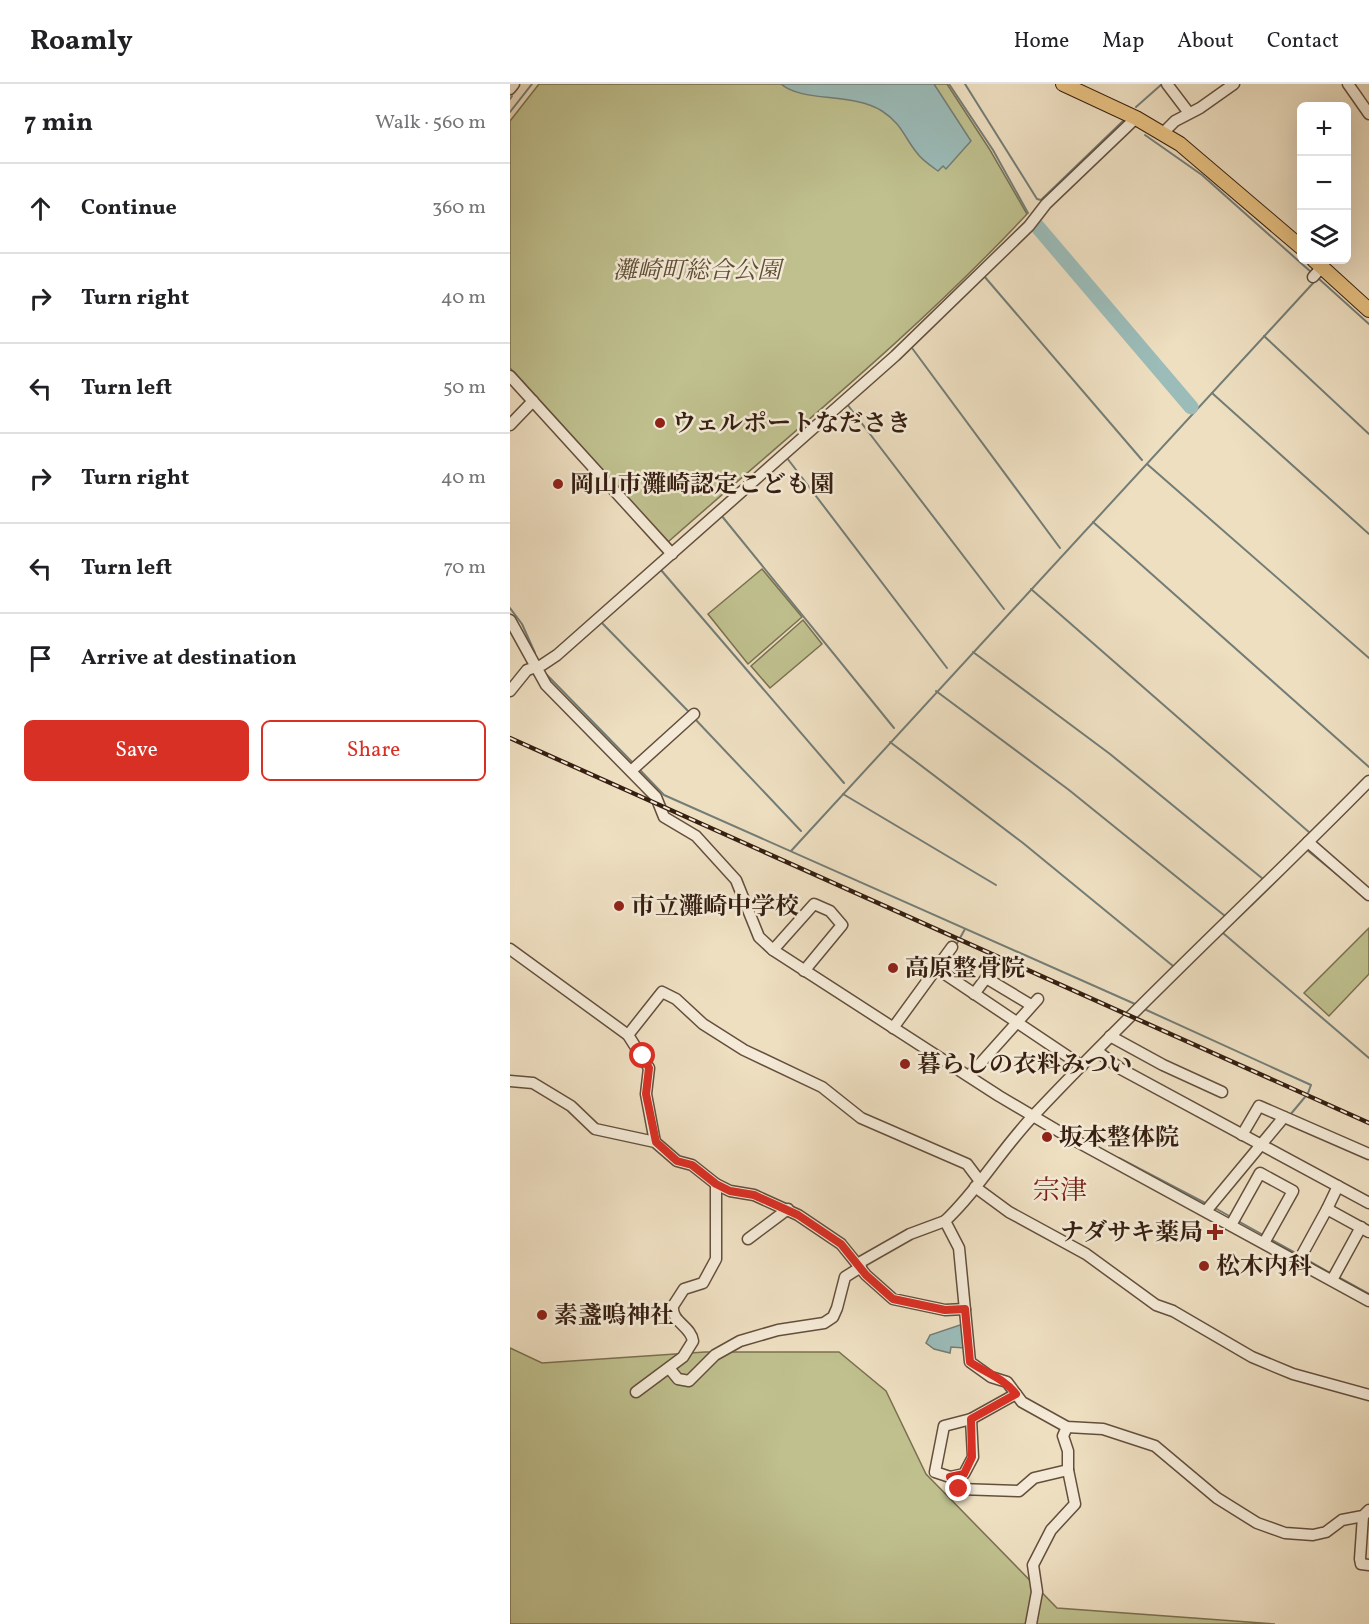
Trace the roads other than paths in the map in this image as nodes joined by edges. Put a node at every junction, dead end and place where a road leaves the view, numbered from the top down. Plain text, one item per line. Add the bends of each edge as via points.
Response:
1 (514, 84) edge
2 (1063, 84) edge
3 (1167, 84) edge
4 (1222, 84) edge
5 (1234, 84) edge
6 (1348, 84) edge
7 (510, 89) edge
8 (1187, 112) junction
9 (1369, 114) edge
10 (1136, 118) junction
11 (1163, 133) junction
12 (1297, 244) edge
13 (1316, 269) edge
14 (1369, 310) edge
15 (510, 376) edge
16 (533, 401) junction
17 (510, 425) edge
18 (672, 554) junction
19 (510, 620) edge
20 (534, 667) junction
21 (510, 691) edge
22 (693, 715) dead end
23 (634, 768) junction
24 (1369, 781) edge
25 (1311, 844) junction
26 (1369, 895) edge
27 (952, 947) dead end
28 (510, 948) edge
29 (773, 950) junction
30 (936, 969) junction
31 (804, 971) junction
32 (974, 994) junction
33 (1016, 1022) junction
34 (893, 1028) junction
35 (628, 1035) junction
36 (1114, 1038) junction
37 (1099, 1053) junction
38 (1083, 1066) junction
39 (969, 1076) junction
40 (510, 1081) edge
41 (1222, 1092) dead end
42 (1033, 1115) junction
43 (1288, 1115) junction
44 (1242, 1135) junction
45 (656, 1142) junction
46 (1264, 1146) junction
47 (1369, 1154) edge
48 (716, 1184) junction
49 (977, 1184) junction
50 (1337, 1189) junction
51 (1369, 1203) edge
52 (1208, 1208) junction
53 (788, 1209) junction
54 (1327, 1209) junction
55 (945, 1221) junction
56 (1233, 1221) junction
57 (1365, 1229) edge
58 (748, 1239) dead end
59 (1266, 1239) junction
60 (1300, 1258) junction
61 (860, 1265) junction
62 (1334, 1276) junction
63 (1367, 1295) edge
64 (965, 1309) junction
65 (669, 1368) junction
66 (636, 1392) dead end
67 (1016, 1394) junction
68 (1369, 1395) edge
69 (971, 1419) junction
70 (1067, 1427) junction
71 (1068, 1470) junction
72 (950, 1477) junction
73 (1366, 1513) edge
74 (1369, 1565) edge
75 (1031, 1624) edge

1 - 7 street
2 - 10 main road
3 - 8 street
4 - 8 street
5 - 8 street
6 - 9 street
8 - 11 street
10 - 11 main road
10 - 18 street via 895,356
11 - 12 main road via 1208,166
13 - 14 main road
15 - 16 street
16 - 17 street
16 - 18 street
18 - 20 street via 557,655
19 - 20 street
20 - 21 street
20 - 23 street via 546,685
22 - 23 street
23 - 29 street via 656,797 664,816 696,836 736,880 759,937
24 - 25 street
25 - 26 street
25 - 36 street
27 - 30 street
28 - 35 street
29 - 31 street
29 - 31 street via 814,904 830,911 842,925
30 - 32 street
30 - 34 street
31 - 34 street
32 - 33 street
32 - 33 street via 986,978 1035,1002
33 - 38 street
33 - 39 street
34 - 39 street
35 - 45 street via 649,1068 646,1094
35 - 49 street via 662,992 744,1050 822,1087 861,1118 967,1164
36 - 37 street
36 - 41 street
37 - 38 street
37 - 44 street
38 - 42 street
39 - 42 street
40 - 45 street via 533,1083 571,1106 596,1129
42 - 49 street
42 - 52 street
43 - 44 street via 1259,1106
43 - 46 street
43 - 47 street
44 - 46 street
45 - 48 street via 677,1161 692,1165
46 - 50 street
46 - 52 street
48 - 53 street
48 - 65 street via 716,1259 703,1282 684,1289 672,1306 675,1317 693,1335 693,1341 683,1357
49 - 55 street
49 - 68 street via 1009,1212 1086,1254 1156,1305 1252,1357 1293,1374
50 - 51 street
50 - 54 street
52 - 56 street
53 - 58 street
53 - 61 street via 841,1244
54 - 57 street
54 - 60 street
55 - 61 street via 909,1234
55 - 64 street via 959,1248
56 - 59 street
56 - 59 street via 1260,1173 1293,1191
57 - 62 street
59 - 60 street
60 - 62 street
61 - 64 street via 893,1299 945,1310
61 - 65 street via 845,1277 833,1317 824,1323 778,1330 723,1348 688,1381 676,1378
62 - 63 street
64 - 67 street via 970,1362 991,1377 1007,1382
65 - 66 street
67 - 69 street
67 - 70 street via 1022,1402
69 - 72 street via 972,1457 964,1474
69 - 72 street via 944,1426 935,1472
70 - 71 street via 1063,1436
70 - 73 street via 1103,1429 1155,1446 1237,1512 1286,1533 1326,1532 1342,1520
71 - 72 street via 1034,1478 1019,1491 959,1489
71 - 75 street via 1075,1504 1051,1530 1033,1565 1037,1592
73 - 74 street via 1360,1559 1361,1564

